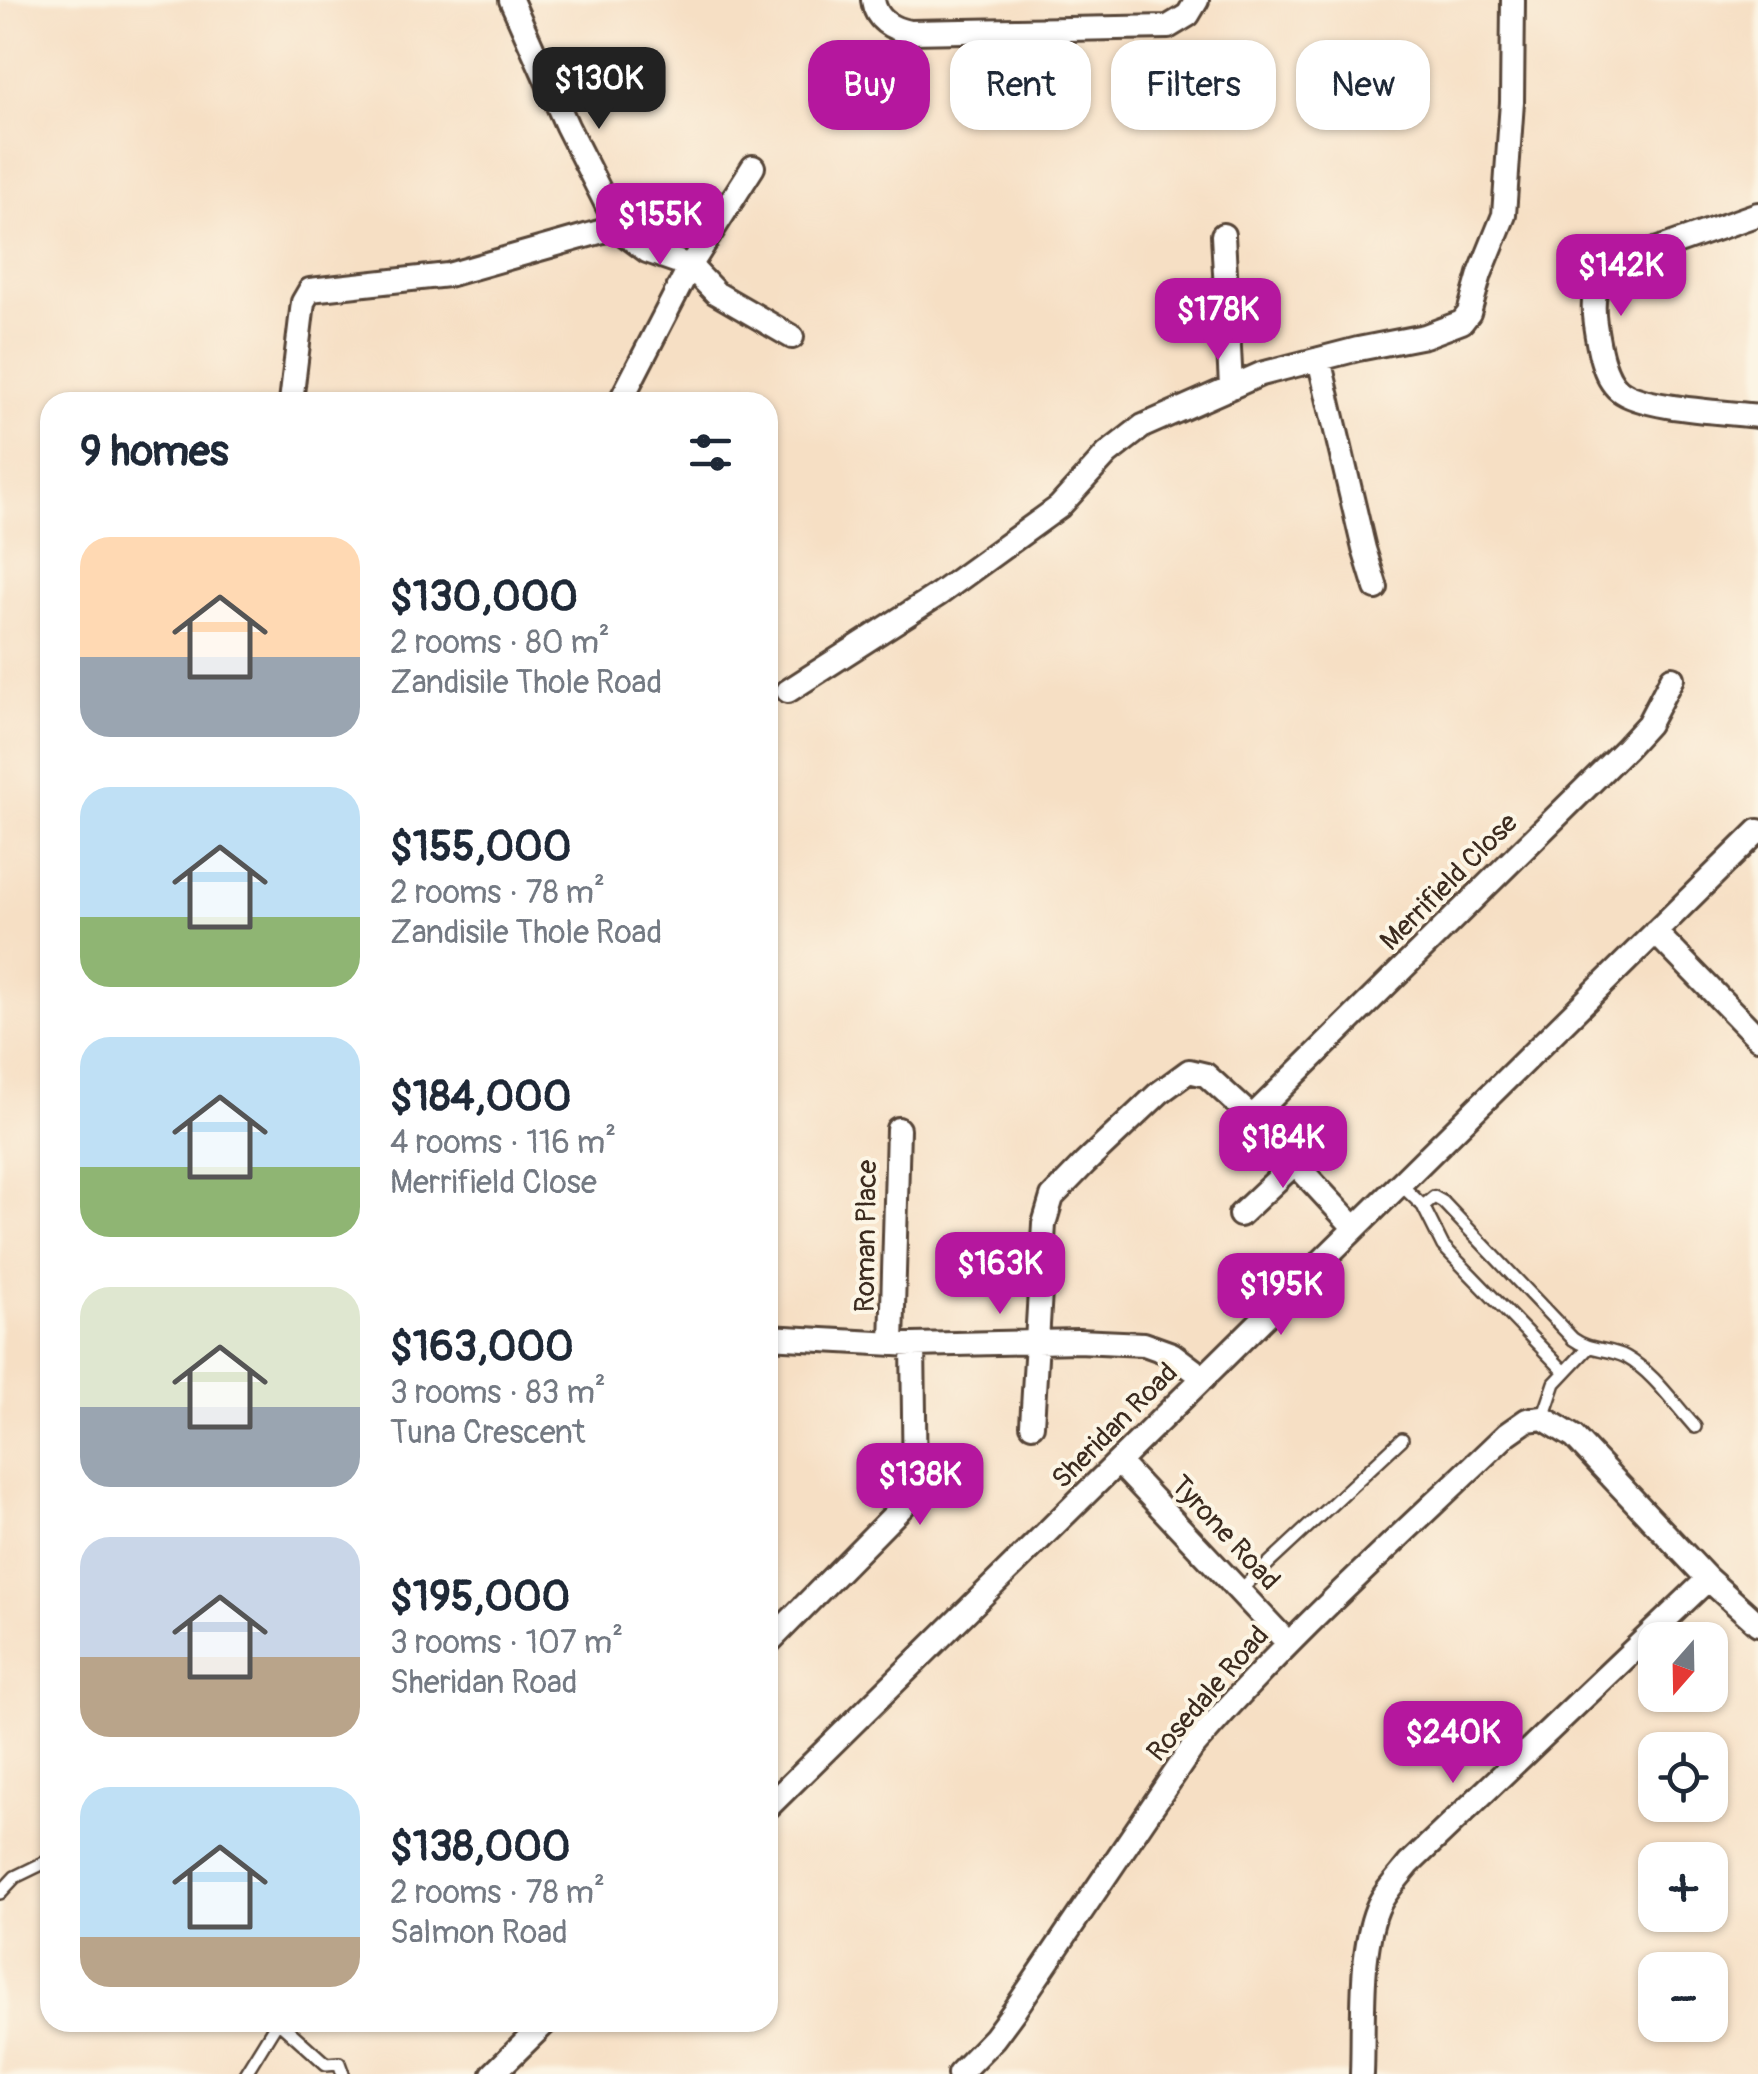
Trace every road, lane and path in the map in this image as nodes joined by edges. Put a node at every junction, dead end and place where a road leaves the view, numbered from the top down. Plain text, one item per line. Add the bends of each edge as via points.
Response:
1 (511, 0) edge
2 (873, 0) edge
3 (1197, 0) edge
4 (1513, 0) edge
5 (753, 167) dead end
6 (1758, 214) edge
7 (618, 227) junction
8 (1223, 236) dead end
9 (690, 266) junction
10 (792, 337) dead end
11 (1319, 359) junction
12 (1232, 386) junction
13 (292, 392) edge
14 (625, 392) edge
15 (1758, 416) edge
16 (1376, 588) dead end
17 (1672, 678) dead end
18 (788, 691) dead end
19 (1758, 831) edge
20 (1655, 932) junction
21 (1758, 1038) edge
22 (1252, 1117) junction
23 (898, 1129) dead end
24 (1294, 1164) junction
25 (1399, 1183) junction
26 (1422, 1206) junction
27 (1240, 1215) dead end
28 (1354, 1227) junction
29 (778, 1338) edge
30 (1038, 1343) junction
31 (902, 1344) junction
32 (1589, 1348) junction
33 (1565, 1372) junction
34 (1204, 1378) junction
35 (1543, 1418) junction
36 (1032, 1425) dead end
37 (1695, 1426) dead end
38 (1402, 1439) dead end
39 (1119, 1463) junction
40 (1708, 1579) junction
41 (1239, 1590) junction
42 (1758, 1624) edge
43 (778, 1633) edge
44 (1288, 1643) junction
45 (778, 1797) edge
46 (40, 1865) edge
47 (0, 1893) edge
48 (272, 2032) edge
49 (288, 2032) edge
50 (536, 2032) edge
51 (325, 2069) edge
52 (246, 2074) edge
53 (343, 2074) edge
54 (493, 2074) edge
55 (959, 2074) edge
56 (1362, 2074) edge

1 - 7 street
2 - 3 street via 877,14 910,32 1168,26 1188,16
4 - 11 street via 1504,215 1469,313 1447,330
5 - 9 street
6 - 15 street via 1610,266 1594,298 1598,340 1620,391 1660,404
7 - 9 street via 634,244
7 - 13 street via 448,275 310,290
8 - 12 street
9 - 10 street via 716,293
9 - 14 street
11 - 12 street
11 - 16 street
12 - 18 street via 1124,438 1060,508
17 - 22 street, Merrifield Close via 1648,724 1626,748
19 - 20 street, Sheridan Road
20 - 21 street
20 - 25 street, Sheridan Road
22 - 24 street
22 - 30 street via 1206,1075 1189,1071 1085,1163 1046,1210
23 - 31 street, Roman Place
24 - 27 street
24 - 28 street
25 - 26 lane
25 - 28 street, Sheridan Road
26 - 32 lane via 1434,1197 1442,1202
26 - 33 lane via 1443,1246
28 - 34 street, Sheridan Road
29 - 31 street
30 - 31 street
30 - 34 street via 1144,1344 1172,1354
30 - 36 street
31 - 43 street, Roman Place via 915,1484 910,1499
32 - 33 lane
32 - 37 lane via 1634,1362
33 - 35 lane
34 - 39 street, Sheridan Road
35 - 40 street via 1574,1437
35 - 44 street, Rosedale Road via 1506,1434
38 - 41 lane
39 - 41 street, Tyrone Road
39 - 45 street, Sheridan Road
40 - 42 street
40 - 56 street via 1392,1885 1370,1934
41 - 44 street, Tyrone Road
44 - 55 street, Rosedale Road via 1192,1748 1014,2011
46 - 47 lane
48 - 52 lane
49 - 51 lane
50 - 54 street
51 - 53 lane via 339,2063

